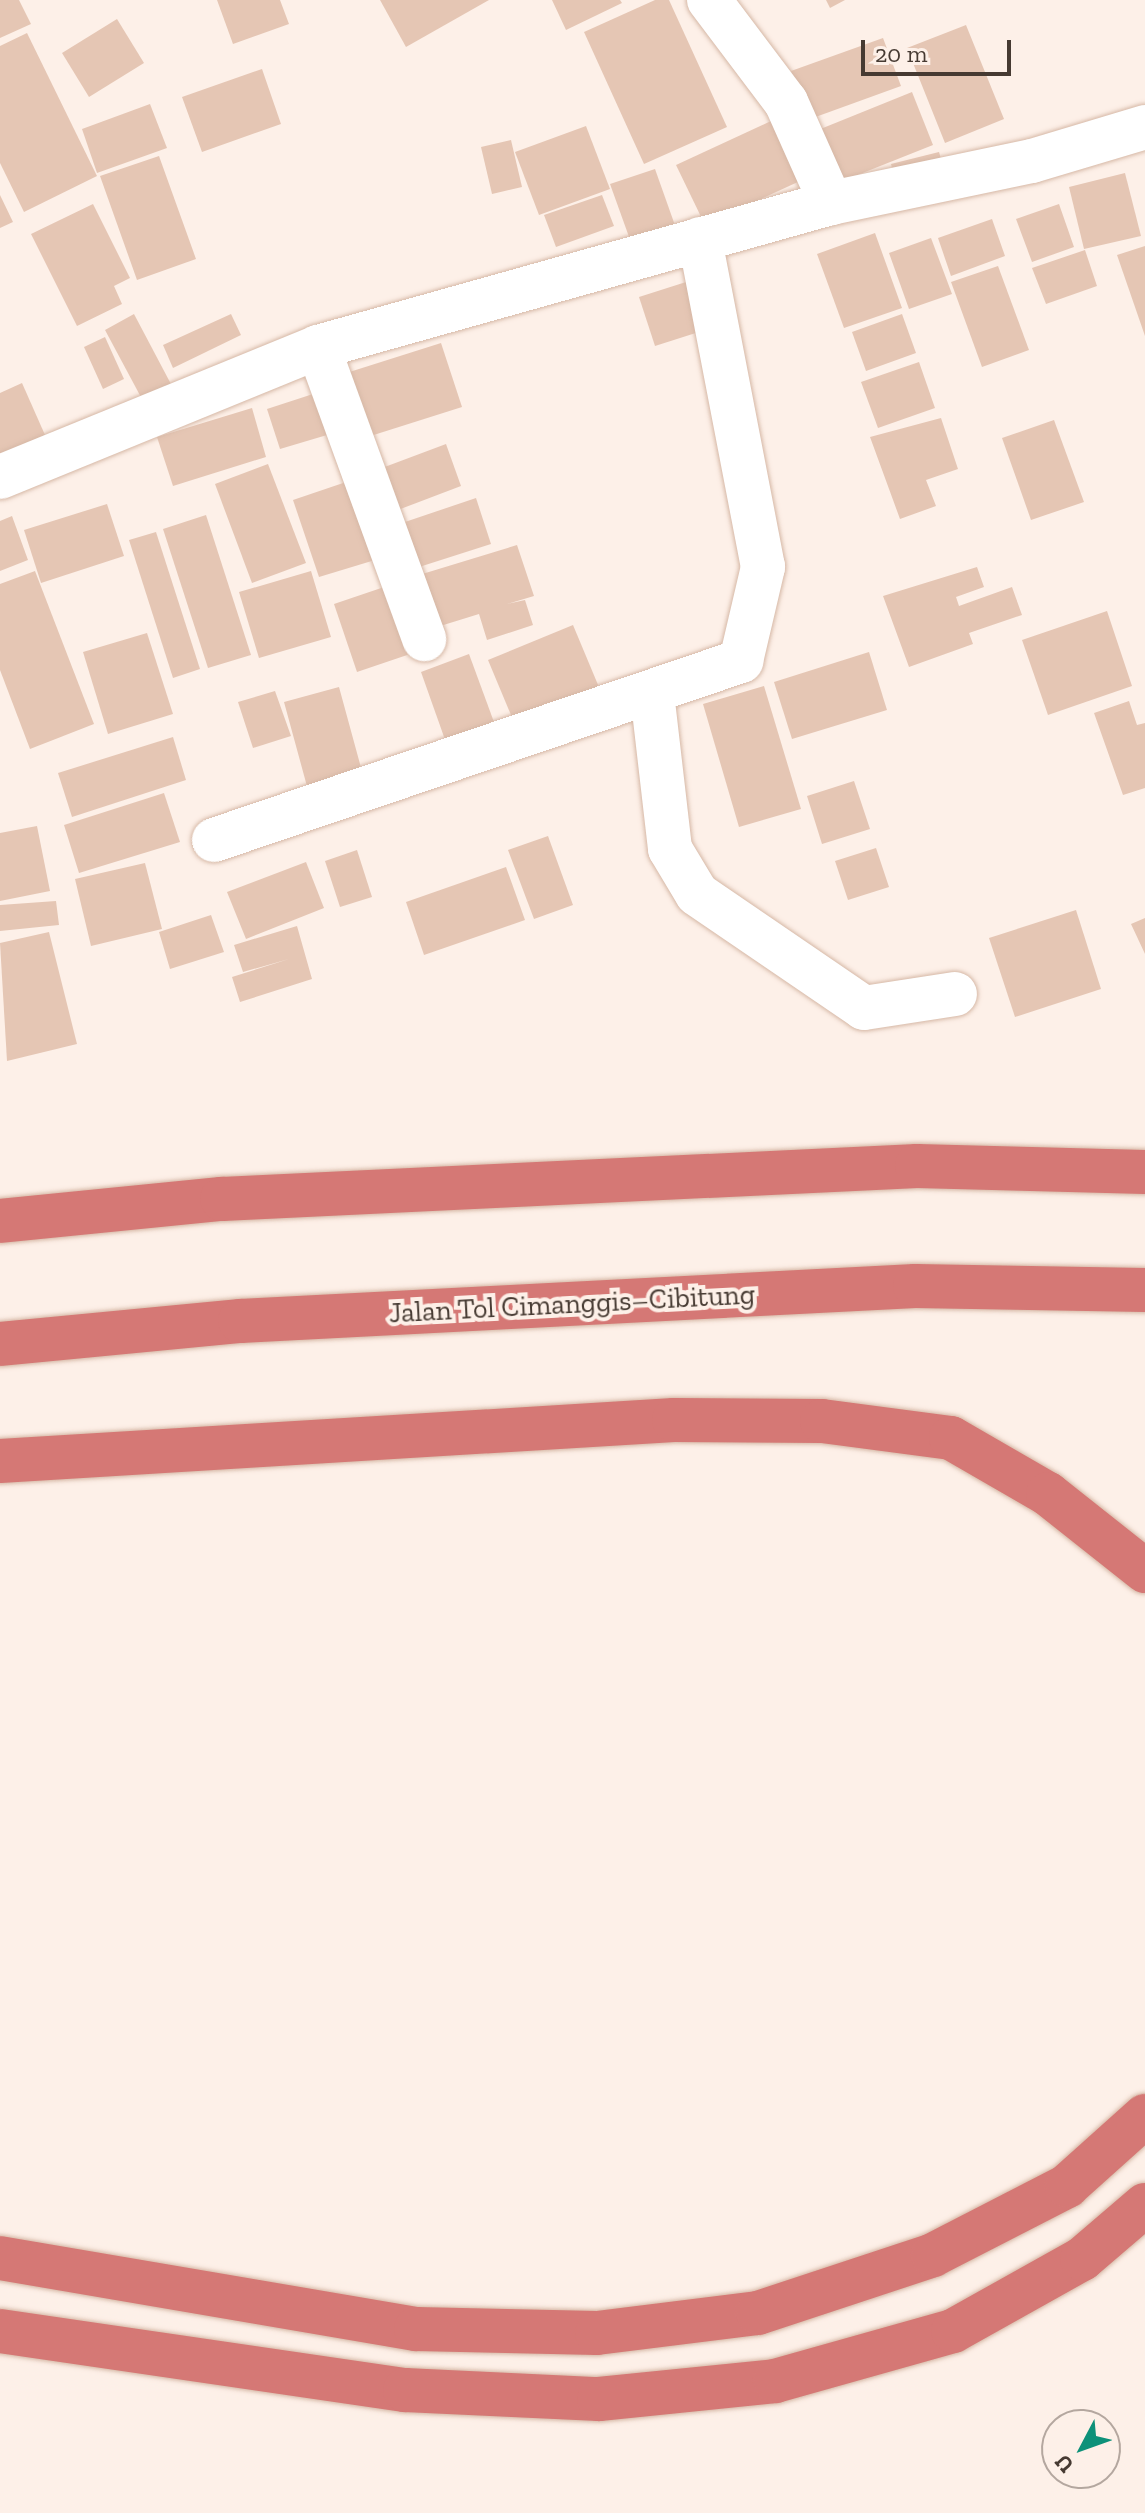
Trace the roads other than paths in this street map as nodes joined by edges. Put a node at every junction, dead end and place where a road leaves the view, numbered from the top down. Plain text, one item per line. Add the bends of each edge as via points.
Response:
1 (709, 0) edge
2 (1145, 127) edge
3 (831, 203) junction
4 (700, 239) junction
5 (318, 347) junction
6 (0, 477) edge
7 (424, 639) dead end
8 (652, 693) junction
9 (214, 840) dead end
10 (955, 994) dead end
11 (1145, 1172) edge
12 (0, 1221) edge
13 (1145, 1290) edge
14 (0, 1344) edge
15 (0, 1461) edge
16 (1145, 1571) edge
17 (1145, 2116) edge
18 (1145, 2205) edge
19 (0, 2258) edge
20 (0, 2331) edge

1 - 3 street via 786,102
2 - 3 street via 1032,161
3 - 4 street
4 - 5 street
4 - 8 street via 763,567 741,661
5 - 6 street
5 - 7 street
8 - 9 street
8 - 10 street via 670,849 697,894 864,1008
11 - 12 highway via 917,1166 222,1199
13 - 14 highway, Jalan Tol Cimanggis–Cibitung via 915,1286 240,1321
15 - 16 highway via 674,1420 822,1421 951,1438 1048,1494
17 - 19 highway via 1067,2186 933,2255 758,2313 597,2333 416,2329
18 - 20 highway via 1082,2259 953,2331 775,2381 599,2399 405,2390

